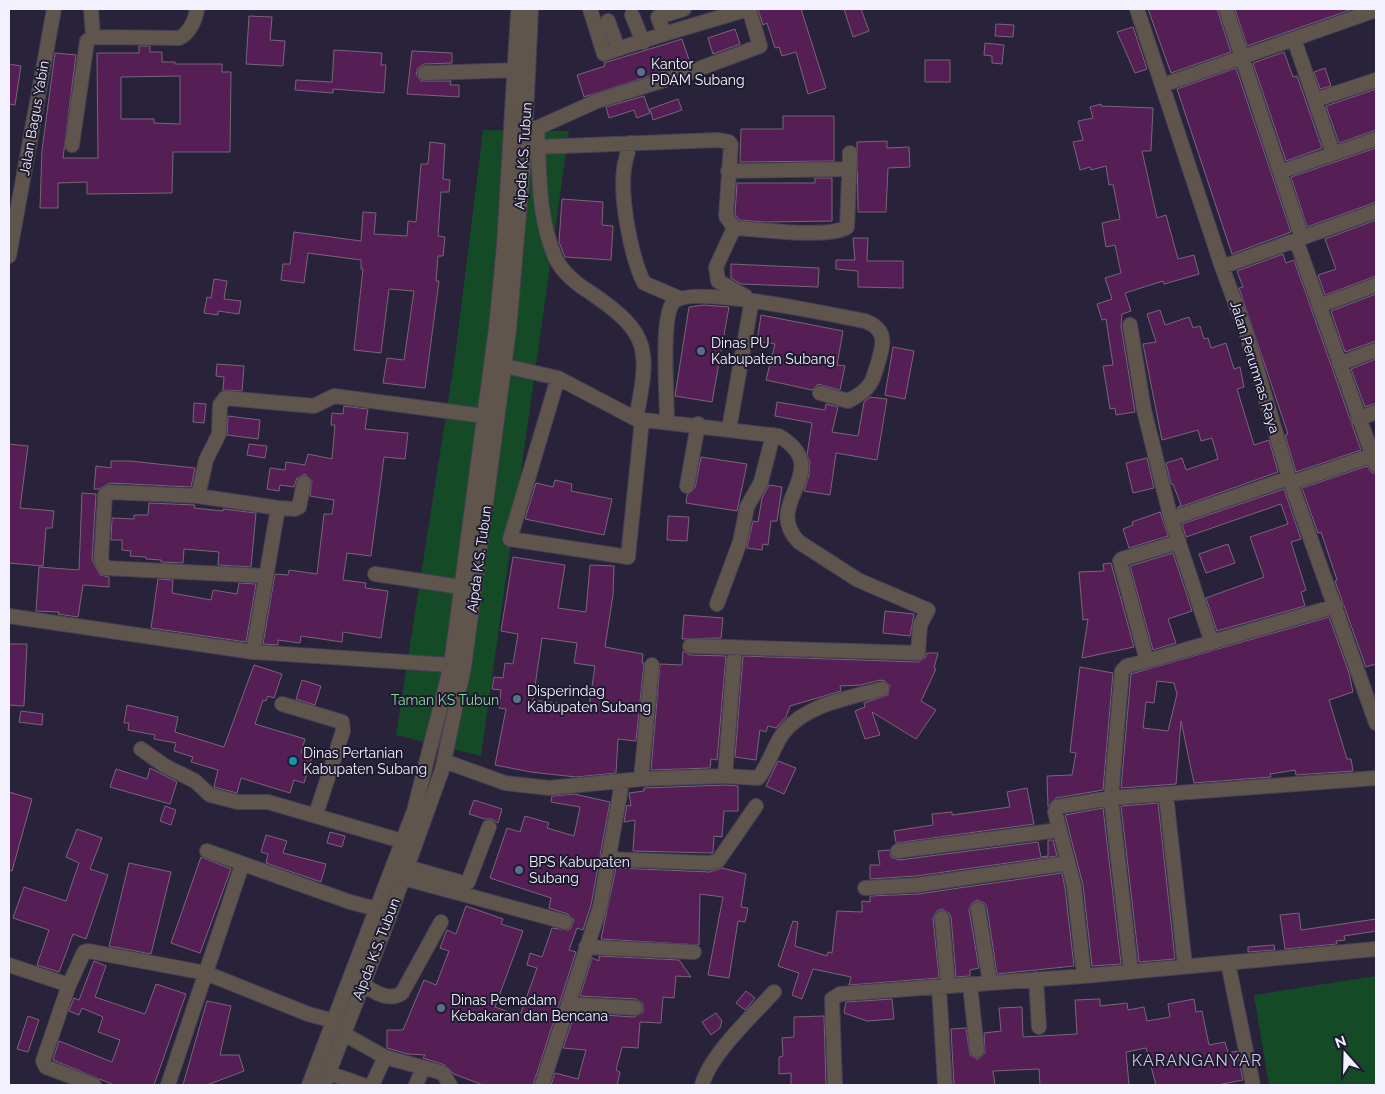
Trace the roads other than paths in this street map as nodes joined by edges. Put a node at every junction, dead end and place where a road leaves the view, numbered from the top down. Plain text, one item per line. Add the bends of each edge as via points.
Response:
1 (54, 9) edge
2 (91, 9) edge
3 (197, 9) edge
4 (590, 9) edge
5 (684, 9) edge
6 (748, 9) edge
7 (1137, 9) edge
8 (1226, 9) edge
9 (522, 10) edge
10 (1376, 10) edge
11 (656, 13) edge
12 (632, 16) dead end
13 (608, 21) dead end
14 (664, 34) junction
15 (93, 37) junction
16 (1294, 39) junction
17 (643, 42) junction
18 (618, 49) junction
19 (1242, 57) junction
20 (515, 70) junction
21 (425, 73) dead end
22 (1376, 80) edge
23 (1163, 85) junction
24 (1315, 100) junction
25 (525, 128) junction
26 (1376, 139) edge
27 (630, 143) junction
28 (72, 145) dead end
29 (538, 146) junction
30 (850, 153) dead end
31 (1333, 153) junction
32 (850, 169) junction
33 (728, 171) junction
34 (1280, 172) junction
35 (1376, 211) edge
36 (734, 228) junction
37 (1299, 239) junction
38 (9, 256) edge
39 (1222, 267) junction
40 (1376, 286) edge
41 (679, 298) junction
42 (749, 299) junction
43 (1319, 306) junction
44 (1130, 324) dead end
45 (1376, 350) edge
46 (1339, 364) junction
47 (505, 366) junction
48 (558, 378) junction
49 (820, 394) dead end
50 (1376, 412) edge
51 (484, 416) junction
52 (639, 419) junction
53 (1358, 419) junction
54 (667, 422) junction
55 (698, 424) junction
56 (729, 429) junction
57 (773, 435) junction
58 (1375, 458) edge
59 (1290, 481) junction
60 (304, 483) dead end
61 (687, 486) dead end
62 (198, 496) junction
63 (278, 508) junction
64 (1171, 518) junction
65 (1179, 542) junction
66 (375, 574) dead end
67 (265, 576) junction
68 (461, 587) junction
69 (717, 604) dead end
70 (1336, 606) junction
71 (9, 616) edge
72 (1212, 643) junction
73 (690, 646) dead end
74 (735, 647) junction
75 (253, 652) junction
76 (1147, 661) junction
77 (451, 665) junction
78 (652, 665) dead end
79 (882, 689) dead end
80 (1372, 699) edge
81 (282, 704) dead end
82 (1376, 723) edge
83 (141, 748) dead end
84 (444, 762) junction
85 (725, 776) junction
86 (1376, 778) edge
87 (641, 779) junction
88 (622, 782) junction
89 (1166, 795) junction
90 (1111, 798) junction
91 (756, 806) dead end
92 (316, 814) junction
93 (489, 827) dead end
94 (1060, 830) junction
95 (402, 841) junction
96 (207, 851) dead end
97 (898, 851) dead end
98 (607, 859) junction
99 (1068, 863) junction
100 (242, 865) junction
101 (405, 873) junction
102 (864, 888) dead end
103 (377, 909) junction
104 (978, 909) dead end
105 (942, 918) dead end
106 (441, 922) dead end
107 (565, 922) dead end
108 (586, 947) junction
109 (1376, 949) edge
110 (694, 952) dead end
111 (1228, 963) junction
112 (9, 966) edge
113 (1185, 966) junction
114 (1131, 972) junction
115 (206, 973) junction
116 (1084, 976) junction
117 (1036, 979) junction
118 (356, 981) junction
119 (990, 983) junction
120 (69, 985) junction
121 (970, 985) junction
122 (944, 987) junction
123 (774, 992) dead end
124 (568, 1004) junction
125 (635, 1008) dead end
126 (334, 1021) junction
127 (1039, 1027) dead end
128 (344, 1034) junction
129 (976, 1050) dead end
130 (385, 1057) junction
131 (422, 1068) junction
132 (326, 1079) edge
133 (94, 1085) edge
134 (168, 1085) edge
135 (309, 1085) edge
136 (363, 1085) edge
137 (372, 1085) edge
138 (416, 1085) edge
139 (450, 1085) edge
140 (542, 1085) edge
141 (702, 1085) edge
142 (835, 1085) edge
143 (945, 1085) edge
144 (1253, 1085) edge

1 - 38 street, Jalan Bagus Yabin
2 - 15 street
3 - 15 street via 185,36 180,38
4 - 18 street via 604,54
5 - 11 street
6 - 14 street
6 - 25 street via 760,46
7 - 23 street, Jalan Perumnas Raya
8 - 19 street
9 - 20 street, Aipda K.S. Tubun
9 - 25 street, Aipda K.S. Tubun
10 - 16 street
11 - 14 street
12 - 17 street
13 - 18 street
14 - 17 street
15 - 28 street via 85,45
16 - 19 street
16 - 24 street
17 - 18 street
19 - 23 street
19 - 34 street
20 - 21 street
20 - 25 street, Aipda K.S. Tubun
22 - 24 street
23 - 39 street, Jalan Perumnas Raya
24 - 31 street
25 - 29 street
25 - 47 street, Aipda K.S. Tubun
25 - 51 street, Aipda K.S. Tubun via 504,245
26 - 31 street
27 - 29 street
27 - 33 street via 724,140 731,144
27 - 41 street via 624,170 633,250 644,282
29 - 52 street via 541,205 557,260 580,286 626,320 642,344 645,372
30 - 32 street
31 - 34 street
32 - 33 street
32 - 36 street via 847,227 841,231 823,233
33 - 36 street via 726,216
34 - 37 street
35 - 37 street
36 - 42 street via 716,267 716,274 718,281
37 - 39 street
37 - 43 street
39 - 59 street, Jalan Perumnas Raya via 1246,332
40 - 43 street
41 - 42 street via 691,295
41 - 54 street via 672,303 667,336
42 - 49 street via 875,324 883,346 871,384 848,401
42 - 56 street via 751,305
43 - 46 street
44 - 64 street via 1144,410
45 - 46 street
46 - 53 street
47 - 48 street
47 - 84 street, Aipda K.S. Tubun via 464,668
48 - 52 street
48 - 52 street via 510,538 628,558
50 - 53 street
51 - 62 street via 334,396 314,406 225,398 220,405 219,434 206,460
51 - 68 street, Aipda K.S. Tubun
52 - 54 street
53 - 58 street
54 - 55 street
55 - 56 street
55 - 61 street
56 - 57 street
57 - 69 street via 761,482 746,507 740,542
57 - 74 street via 789,442 802,467 802,476 791,498 787,516 791,534 858,580 928,610 920,625 918,653
58 - 59 street
59 - 64 street
59 - 70 street, Jalan Perumnas Raya
60 - 63 street via 298,507
62 - 63 street
62 - 67 street via 106,493 103,567
63 - 67 street
64 - 65 street
65 - 72 street
65 - 76 street via 1120,561
66 - 68 street
67 - 75 street
68 - 77 street, Aipda K.S. Tubun
70 - 72 street
70 - 80 street, Jalan Perumnas Raya
71 - 75 street
72 - 76 street
73 - 74 street
74 - 85 street
75 - 77 street
76 - 90 street via 1127,666 1122,671
77 - 95 street, Aipda K.S. Tubun via 420,788
78 - 87 street
79 - 85 street via 829,704 798,720 774,746 758,778
80 - 82 street, Jalan Perumnas Raya
81 - 92 street via 342,722 343,731
83 - 92 street via 165,766 195,781 210,795 238,802 268,802
84 - 88 street via 505,783 525,786 549,788
84 - 101 street, Aipda K.S. Tubun
85 - 87 street
86 - 89 street
87 - 88 street
88 - 98 street
89 - 90 street
89 - 113 street
90 - 94 street via 1057,808 1055,812
90 - 114 street
91 - 98 street via 718,861
92 - 95 street
93 - 101 street via 468,882
94 - 97 street
94 - 99 street
95 - 103 street, Aipda K.S. Tubun
96 - 100 street
98 - 108 street via 600,906
99 - 102 street via 917,885
99 - 116 street via 1074,886
100 - 103 street
100 - 115 street
101 - 107 street
101 - 118 street, Aipda K.S. Tubun
103 - 118 street, Aipda K.S. Tubun
104 - 119 street
105 - 122 street
106 - 118 street via 402,993 386,997
108 - 110 street
108 - 124 street
109 - 111 street
111 - 113 street
111 - 144 street
112 - 120 street
113 - 114 street
114 - 116 street
115 - 120 street via 88,951 84,952
115 - 126 street via 308,1014
115 - 134 street
116 - 117 street
117 - 119 street
117 - 127 street
118 - 126 street, Aipda K.S. Tubun
118 - 128 street, Aipda K.S. Tubun
119 - 121 street
120 - 133 street via 43,1062 46,1067
121 - 122 street
121 - 129 street
122 - 142 street via 835,996 832,999
122 - 143 street
123 - 141 street via 733,1036 705,1075
124 - 125 street
124 - 140 street
126 - 135 street, Aipda K.S. Tubun
128 - 130 street
128 - 132 street, Aipda K.S. Tubun
130 - 131 street
130 - 137 street
131 - 138 street
131 - 139 street via 443,1073
132 - 136 street

